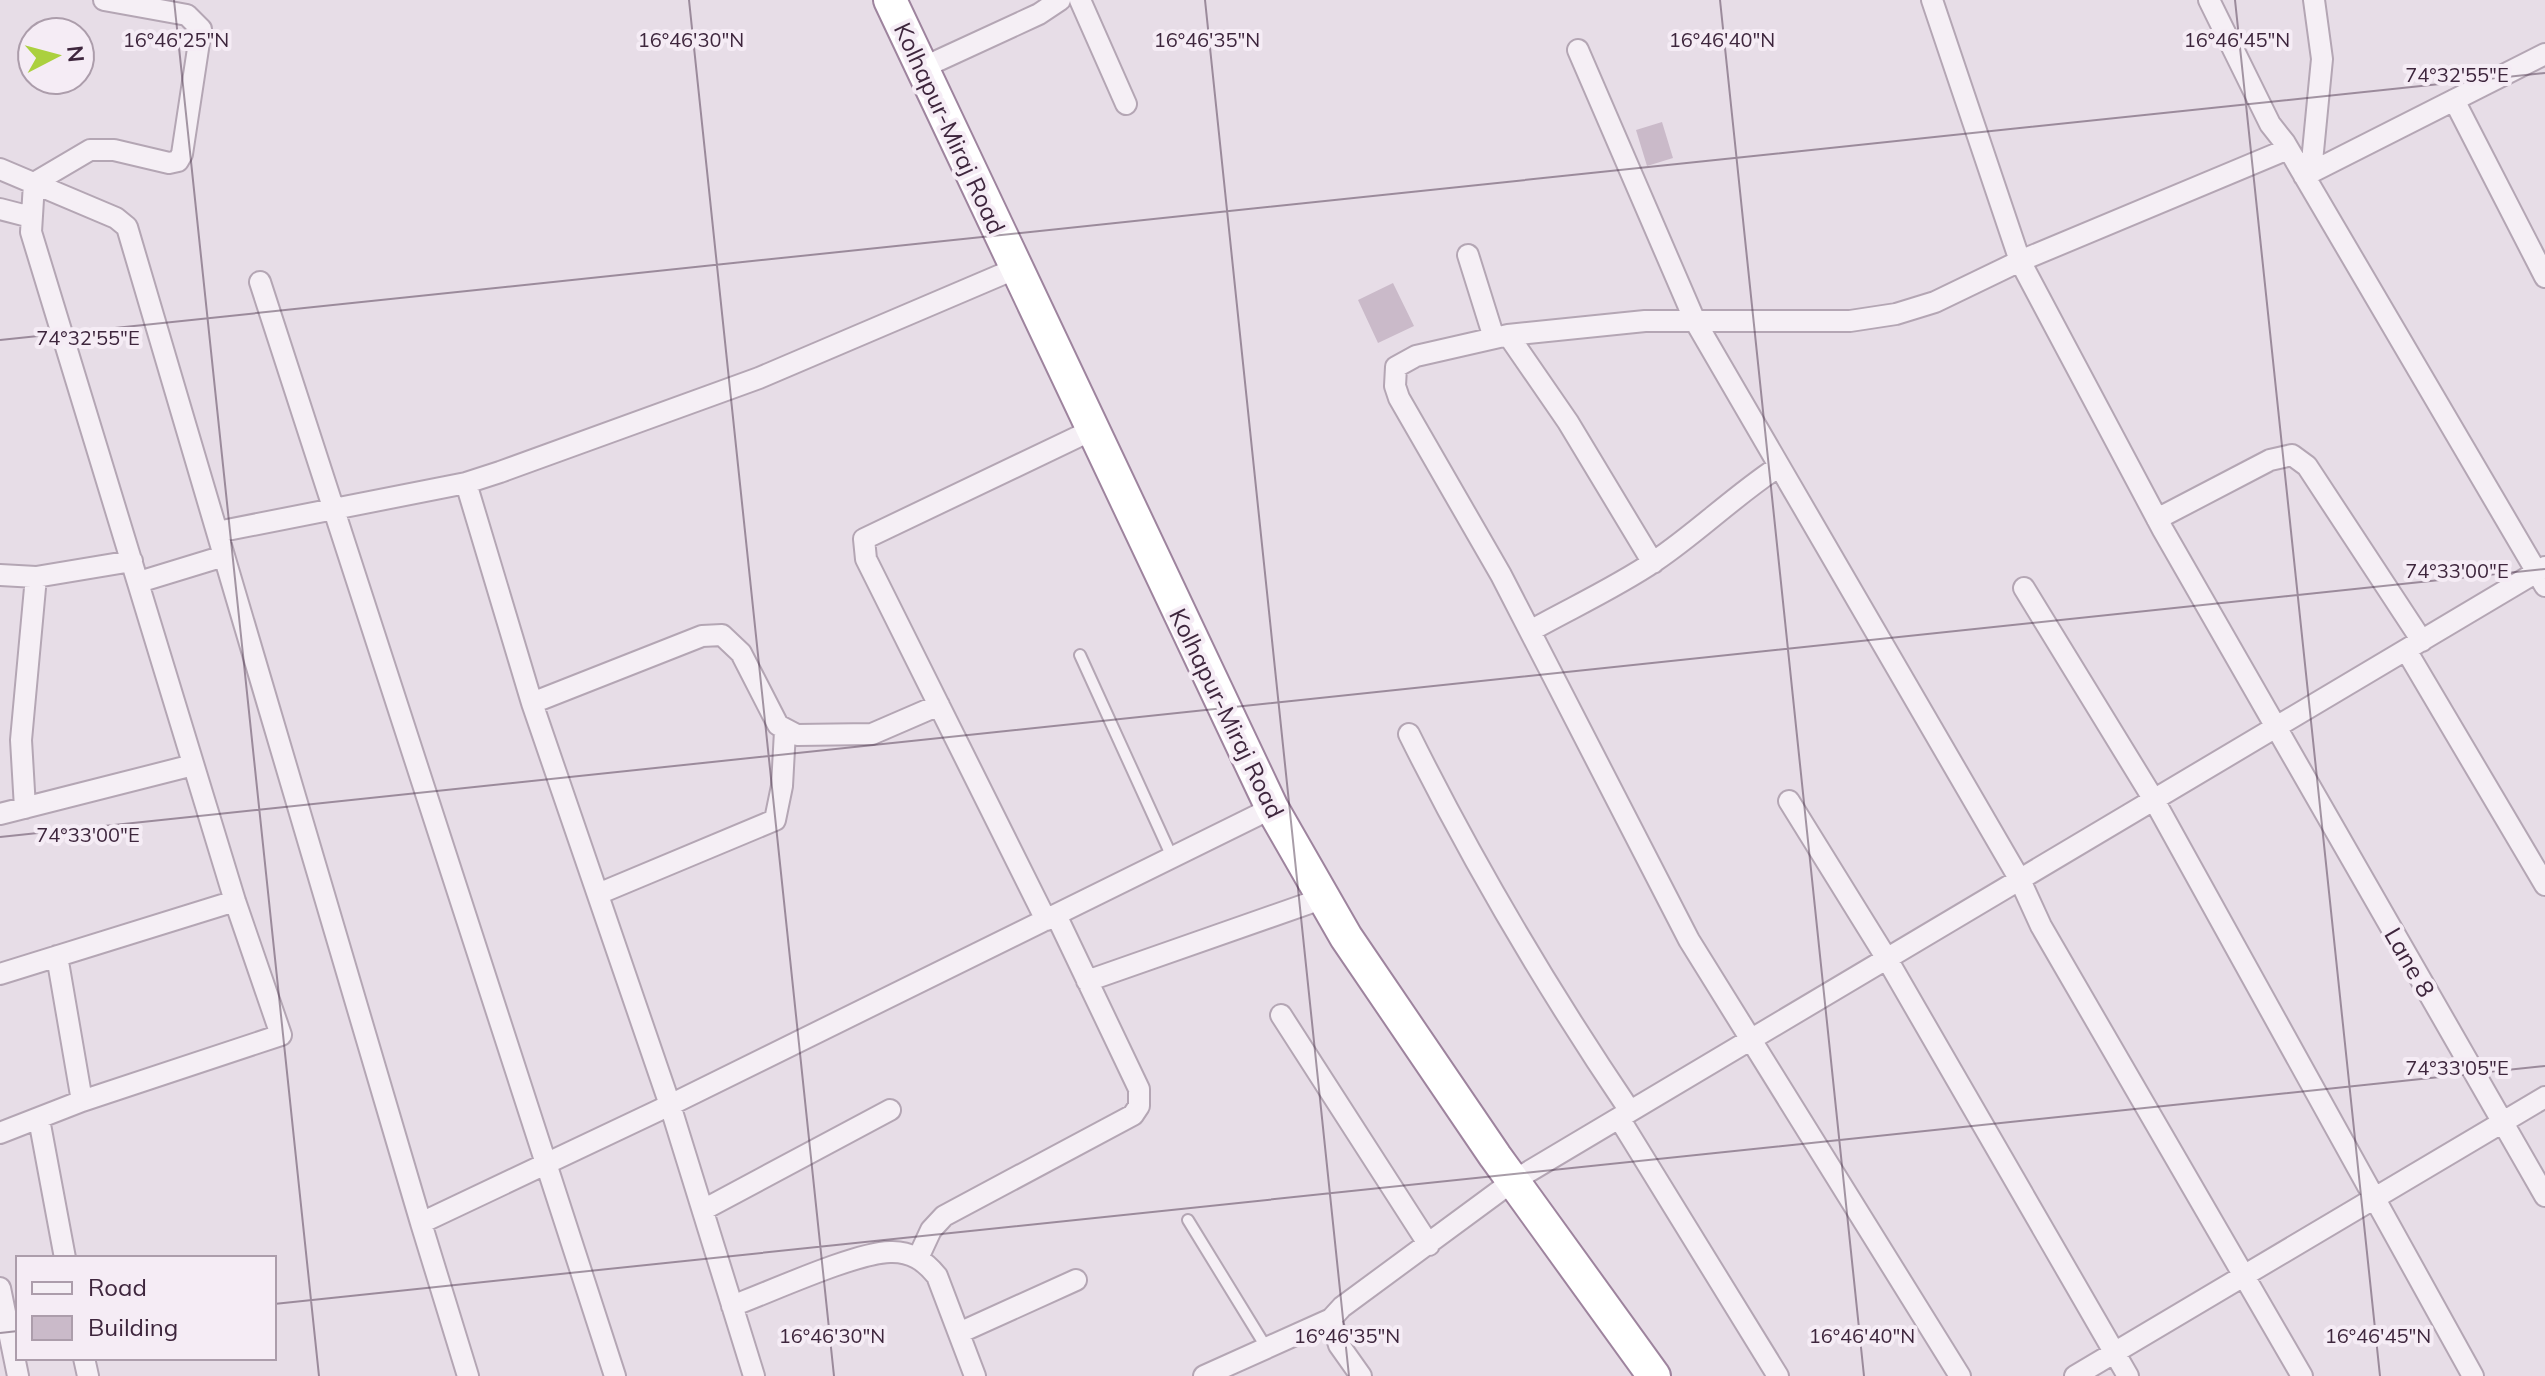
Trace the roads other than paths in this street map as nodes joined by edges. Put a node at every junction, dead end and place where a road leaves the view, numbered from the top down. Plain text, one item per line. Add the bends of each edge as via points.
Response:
1 (104, 0) edge
2 (890, 0) edge
3 (1060, 0) edge
4 (1080, 0) edge
5 (1932, 0) edge
6 (2209, 0) edge
7 (2314, 0) edge
8 (145, 4) edge
9 (1578, 50) dead end
10 (2545, 54) edge
11 (922, 68) junction
12 (2454, 100) junction
13 (1126, 104) dead end
14 (2288, 149) junction
15 (0, 169) edge
16 (2308, 174) junction
17 (34, 183) junction
18 (0, 209) edge
19 (31, 217) junction
20 (1468, 255) dead end
21 (2020, 261) junction
22 (1017, 268) junction
23 (2545, 277) edge
24 (260, 282) dead end
25 (1695, 321) junction
26 (1501, 336) junction
27 (1092, 430) junction
28 (1778, 467) junction
29 (466, 483) junction
30 (332, 508) junction
31 (2157, 519) junction
32 (217, 532) junction
33 (224, 556) junction
34 (132, 561) junction
35 (1653, 563) junction
36 (0, 575) edge
37 (2542, 575) edge
38 (36, 577) junction
39 (139, 582) junction
40 (2024, 588) dead end
41 (1530, 631) junction
42 (2414, 645) junction
43 (1080, 655) dead end
44 (532, 703) junction
45 (939, 705) junction
46 (2276, 727) junction
47 (785, 731) junction
48 (1409, 734) dead end
49 (193, 765) junction
50 (2154, 800) junction
51 (1789, 801) dead end
52 (25, 808) junction
53 (1272, 808) junction
54 (0, 814) edge
55 (1172, 857) junction
56 (2020, 880) junction
57 (2545, 885) edge
58 (598, 894) junction
59 (1324, 898) junction
60 (235, 901) junction
61 (1051, 917) junction
62 (57, 956) junction
63 (1887, 959) junction
64 (0, 974) edge
65 (1087, 981) junction
66 (1281, 1015) dead end
67 (1751, 1039) junction
68 (2545, 1097) edge
69 (82, 1101) junction
70 (670, 1105) junction
71 (890, 1110) dead end
72 (1625, 1115) junction
73 (39, 1119) junction
74 (2502, 1124) junction
75 (0, 1133) edge
76 (548, 1164) junction
77 (1513, 1181) junction
78 (2545, 1196) edge
79 (2373, 1197) junction
80 (703, 1210) junction
81 (1188, 1220) dead end
82 (421, 1223) junction
83 (1429, 1245) junction
84 (65, 1256) edge
85 (918, 1258) junction
86 (2246, 1277) junction
87 (1076, 1280) dead end
88 (0, 1288) edge
89 (732, 1306) junction
90 (1331, 1319) junction
91 (959, 1333) junction
92 (1266, 1347) junction
93 (2114, 1352) junction
94 (18, 1376) edge
95 (468, 1376) edge
96 (615, 1376) edge
97 (754, 1376) edge
98 (975, 1376) edge
99 (1204, 1376) edge
100 (1361, 1376) edge
101 (1654, 1376) edge
102 (1778, 1376) edge
103 (1960, 1376) edge
104 (2075, 1376) edge
105 (2128, 1376) edge
106 (2302, 1376) edge
107 (2473, 1376) edge

1 - 8 street
2 - 11 highway, Kolhapur-Miraj Road
3 - 11 street
4 - 13 street
5 - 21 street, Lane 8
6 - 14 street via 2270,124
7 - 16 street via 2322,59
8 - 17 street via 187,15 201,29 178,161 90,150
9 - 25 street
10 - 12 street
11 - 22 highway, Kolhapur-Miraj Road
12 - 16 street
12 - 23 street
14 - 16 street
14 - 21 street
15 - 17 street
16 - 37 street
17 - 19 street
17 - 32 street via 127,227
18 - 19 street
19 - 34 street via 35,250
20 - 26 street
21 - 25 street via 1935,302 1896,314 1850,321
21 - 31 street, Lane 8
22 - 27 highway, Kolhapur-Miraj Road
22 - 29 street via 759,378
24 - 30 street
25 - 26 street
25 - 28 street
26 - 35 street via 1568,422
26 - 41 street via 1402,361 1396,367 1395,386
27 - 45 street via 864,539 866,559
27 - 53 highway, Kolhapur-Miraj Road
28 - 35 street
28 - 56 street
29 - 30 street
29 - 44 street
30 - 32 street
30 - 76 street
31 - 42 street via 2270,460 2292,455 2307,466
31 - 46 street, Lane 8
32 - 33 street
33 - 39 street
33 - 82 street
34 - 38 street
34 - 39 street
35 - 41 street
36 - 38 street
37 - 42 street
38 - 52 street via 21,740
39 - 49 street
40 - 50 street
41 - 67 street via 1689,940
42 - 46 street
42 - 57 street
43 - 55 lane
44 - 47 street via 702,636 722,635 741,653
44 - 58 street
45 - 47 street via 859,736
45 - 61 street
46 - 50 street
46 - 74 street, Lane 8
47 - 58 street via 775,820
48 - 72 street via 1464,845
49 - 52 street
49 - 60 street
50 - 56 street
50 - 79 street
51 - 63 street
52 - 54 street
53 - 55 street
53 - 59 highway, Kolhapur-Miraj Road
55 - 61 street
56 - 63 street
56 - 86 street via 2041,926
58 - 70 street
59 - 65 street
59 - 77 highway, Kolhapur-Miraj Road
60 - 62 street
60 - 69 street via 281,1035
61 - 65 street
61 - 70 street
62 - 64 street
62 - 69 street
63 - 67 street
63 - 93 street
65 - 85 street via 1139,1089 1139,1106 1133,1115 944,1216
66 - 83 street
67 - 72 street
67 - 103 street
68 - 74 street
69 - 73 street
70 - 76 street
70 - 80 street
71 - 80 street
72 - 77 street
72 - 102 street
73 - 75 street
73 - 84 street
74 - 78 street, Lane 8
74 - 79 street
76 - 82 street
76 - 96 street
77 - 83 street
77 - 101 highway, Kolhapur-Miraj Road
79 - 86 street
79 - 107 street
80 - 89 street
81 - 92 lane
82 - 95 street
83 - 90 street
85 - 89 street via 876,1254
85 - 91 street via 937,1276
86 - 93 street
86 - 106 street
87 - 91 street
88 - 94 street
89 - 97 street
90 - 92 street
90 - 100 street via 1339,1345
91 - 98 street
92 - 99 street
93 - 104 street
93 - 105 street

